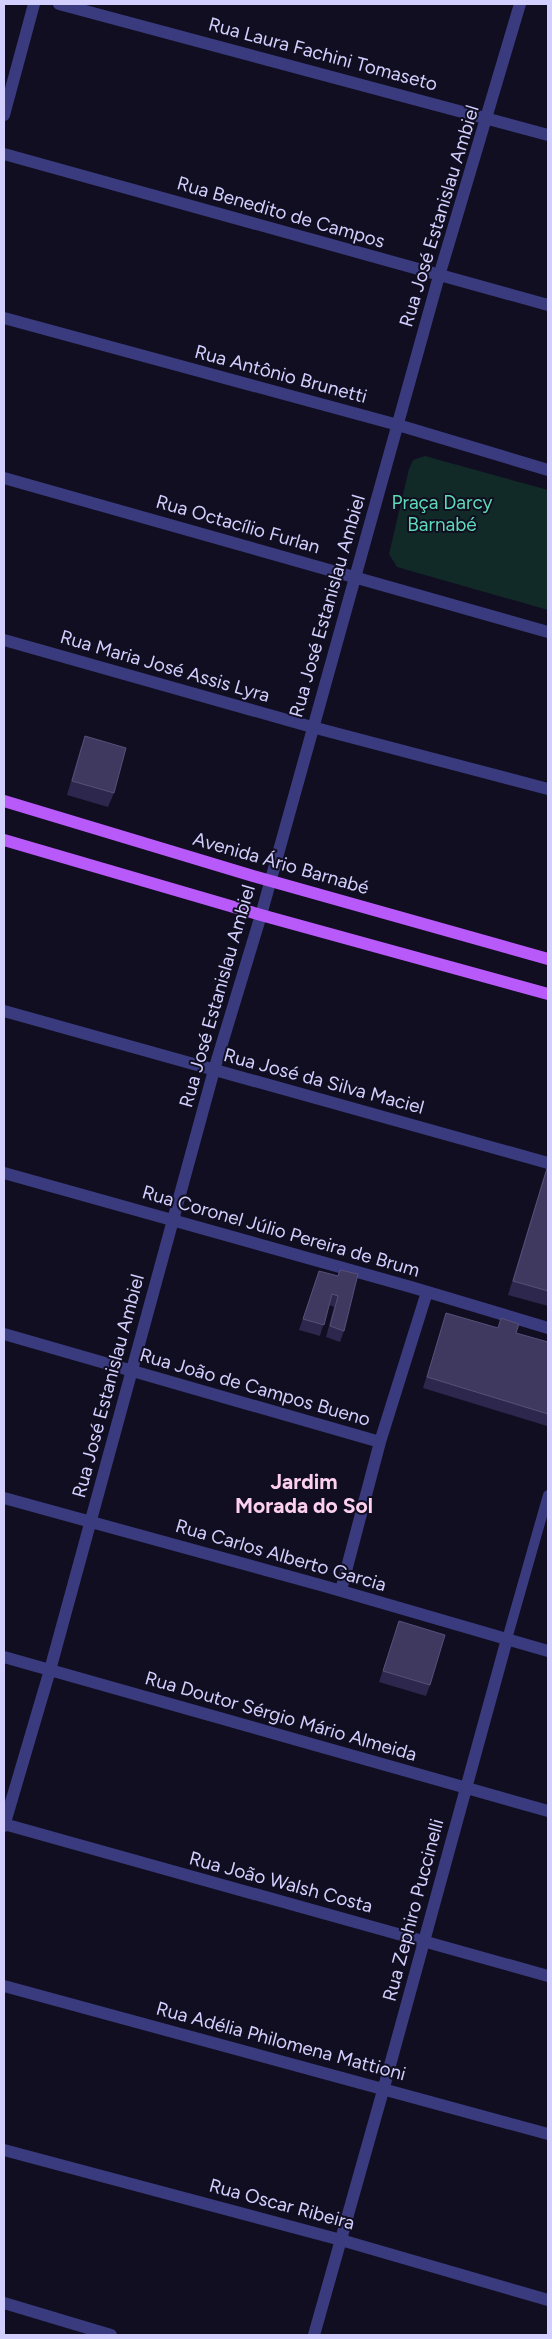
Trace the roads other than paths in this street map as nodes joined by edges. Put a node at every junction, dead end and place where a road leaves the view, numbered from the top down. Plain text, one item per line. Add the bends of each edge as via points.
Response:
1 (34, 4) edge
2 (59, 4) edge
3 (520, 4) edge
4 (4, 115) edge
5 (488, 117) junction
6 (548, 134) edge
7 (4, 154) edge
8 (440, 276) junction
9 (548, 305) edge
10 (4, 318) edge
11 (398, 425) junction
12 (548, 470) edge
13 (4, 478) edge
14 (355, 576) junction
15 (548, 632) edge
16 (4, 640) edge
17 (312, 727) junction
18 (548, 789) edge
19 (4, 801) edge
20 (4, 840) edge
21 (270, 880) junction
22 (261, 915) junction
23 (548, 959) edge
24 (548, 994) edge
25 (4, 1011) edge
26 (214, 1070) junction
27 (548, 1163) edge
28 (4, 1173) edge
29 (173, 1220) junction
30 (427, 1292) junction
31 (548, 1328) edge
32 (4, 1334) edge
33 (132, 1372) junction
34 (380, 1442) junction
35 (548, 1495) edge
36 (4, 1498) edge
37 (90, 1522) junction
38 (341, 1590) junction
39 (507, 1639) junction
40 (548, 1651) edge
41 (4, 1657) edge
42 (50, 1670) junction
43 (465, 1788) junction
44 (548, 1811) edge
45 (4, 1825) edge
46 (424, 1941) junction
47 (548, 1976) edge
48 (4, 1986) edge
49 (384, 2087) junction
50 (548, 2134) edge
51 (4, 2150) edge
52 (341, 2240) junction
53 (548, 2300) edge
54 (4, 2303) edge
55 (111, 2335) edge
56 (314, 2335) edge

1 - 4 street
2 - 5 street, Rua Laura Fachini Tomaseto
3 - 5 street, Rua José Estanislau Ambiel
5 - 6 street, Rua Laura Fachini Tomaseto
5 - 8 street, Rua José Estanislau Ambiel
7 - 8 street, Rua Benedito de Campos
8 - 9 street, Rua Benedito de Campos
8 - 11 street, Rua José Estanislau Ambiel
10 - 11 street, Rua Antônio Brunetti
11 - 12 street, Rua Antônio Brunetti
11 - 14 street, Rua José Estanislau Ambiel
13 - 14 street, Rua Octacílio Furlan
14 - 15 street, Rua Octacílio Furlan
14 - 17 street, Rua José Estanislau Ambiel
16 - 17 street, Rua Maria José Assis Lyra
17 - 18 street, Rua Maria José Assis Lyra
17 - 21 street, Rua José Estanislau Ambiel
19 - 21 main road, Avenida Ário Barnabé
20 - 22 main road
21 - 22 street, Rua José Estanislau Ambiel
21 - 23 main road, Avenida Ário Barnabé
22 - 24 main road
22 - 26 street, Rua José Estanislau Ambiel
25 - 26 street, Rua José da Silva Maciel
26 - 27 street, Rua José da Silva Maciel
26 - 29 street, Rua José Estanislau Ambiel
28 - 29 street, Rua Coronel Júlio Pereira de Brum
29 - 30 street, Rua Coronel Júlio Pereira de Brum
29 - 33 street, Rua José Estanislau Ambiel
30 - 31 street, Rua Coronel Júlio Pereira de Brum
30 - 34 street
32 - 33 street, Rua João de Campos Bueno
33 - 34 street, Rua João de Campos Bueno
33 - 37 street, Rua José Estanislau Ambiel
34 - 38 street
35 - 39 street, Rua Zephiro Puccinelli
36 - 37 street, Rua Carlos Alberto Garcia
37 - 38 street, Rua Carlos Alberto Garcia
37 - 42 street, Rua José Estanislau Ambiel
38 - 39 street, Rua Carlos Alberto Garcia
39 - 40 street, Rua Carlos Alberto Garcia
39 - 43 street, Rua Zephiro Puccinelli
41 - 42 street, Rua Doutor Sérgio Mário Almeida
42 - 43 street, Rua Doutor Sérgio Mário Almeida
42 - 45 street, Rua José Estanislau Ambiel
43 - 44 street, Rua Doutor Sérgio Mário Almeida
43 - 46 street, Rua Zephiro Puccinelli
45 - 46 street, Rua João Walsh Costa
46 - 47 street, Rua João Walsh Costa
46 - 49 street, Rua Zephiro Puccinelli
48 - 49 street, Rua Adélia Philomena Mattioni
49 - 50 street, Rua Adélia Philomena Mattioni
49 - 52 street, Rua Zephiro Puccinelli
51 - 52 street, Rua Oscar Ribeira
52 - 53 street, Rua Oscar Ribeira
52 - 56 street, Rua Zephiro Puccinelli
54 - 55 street

